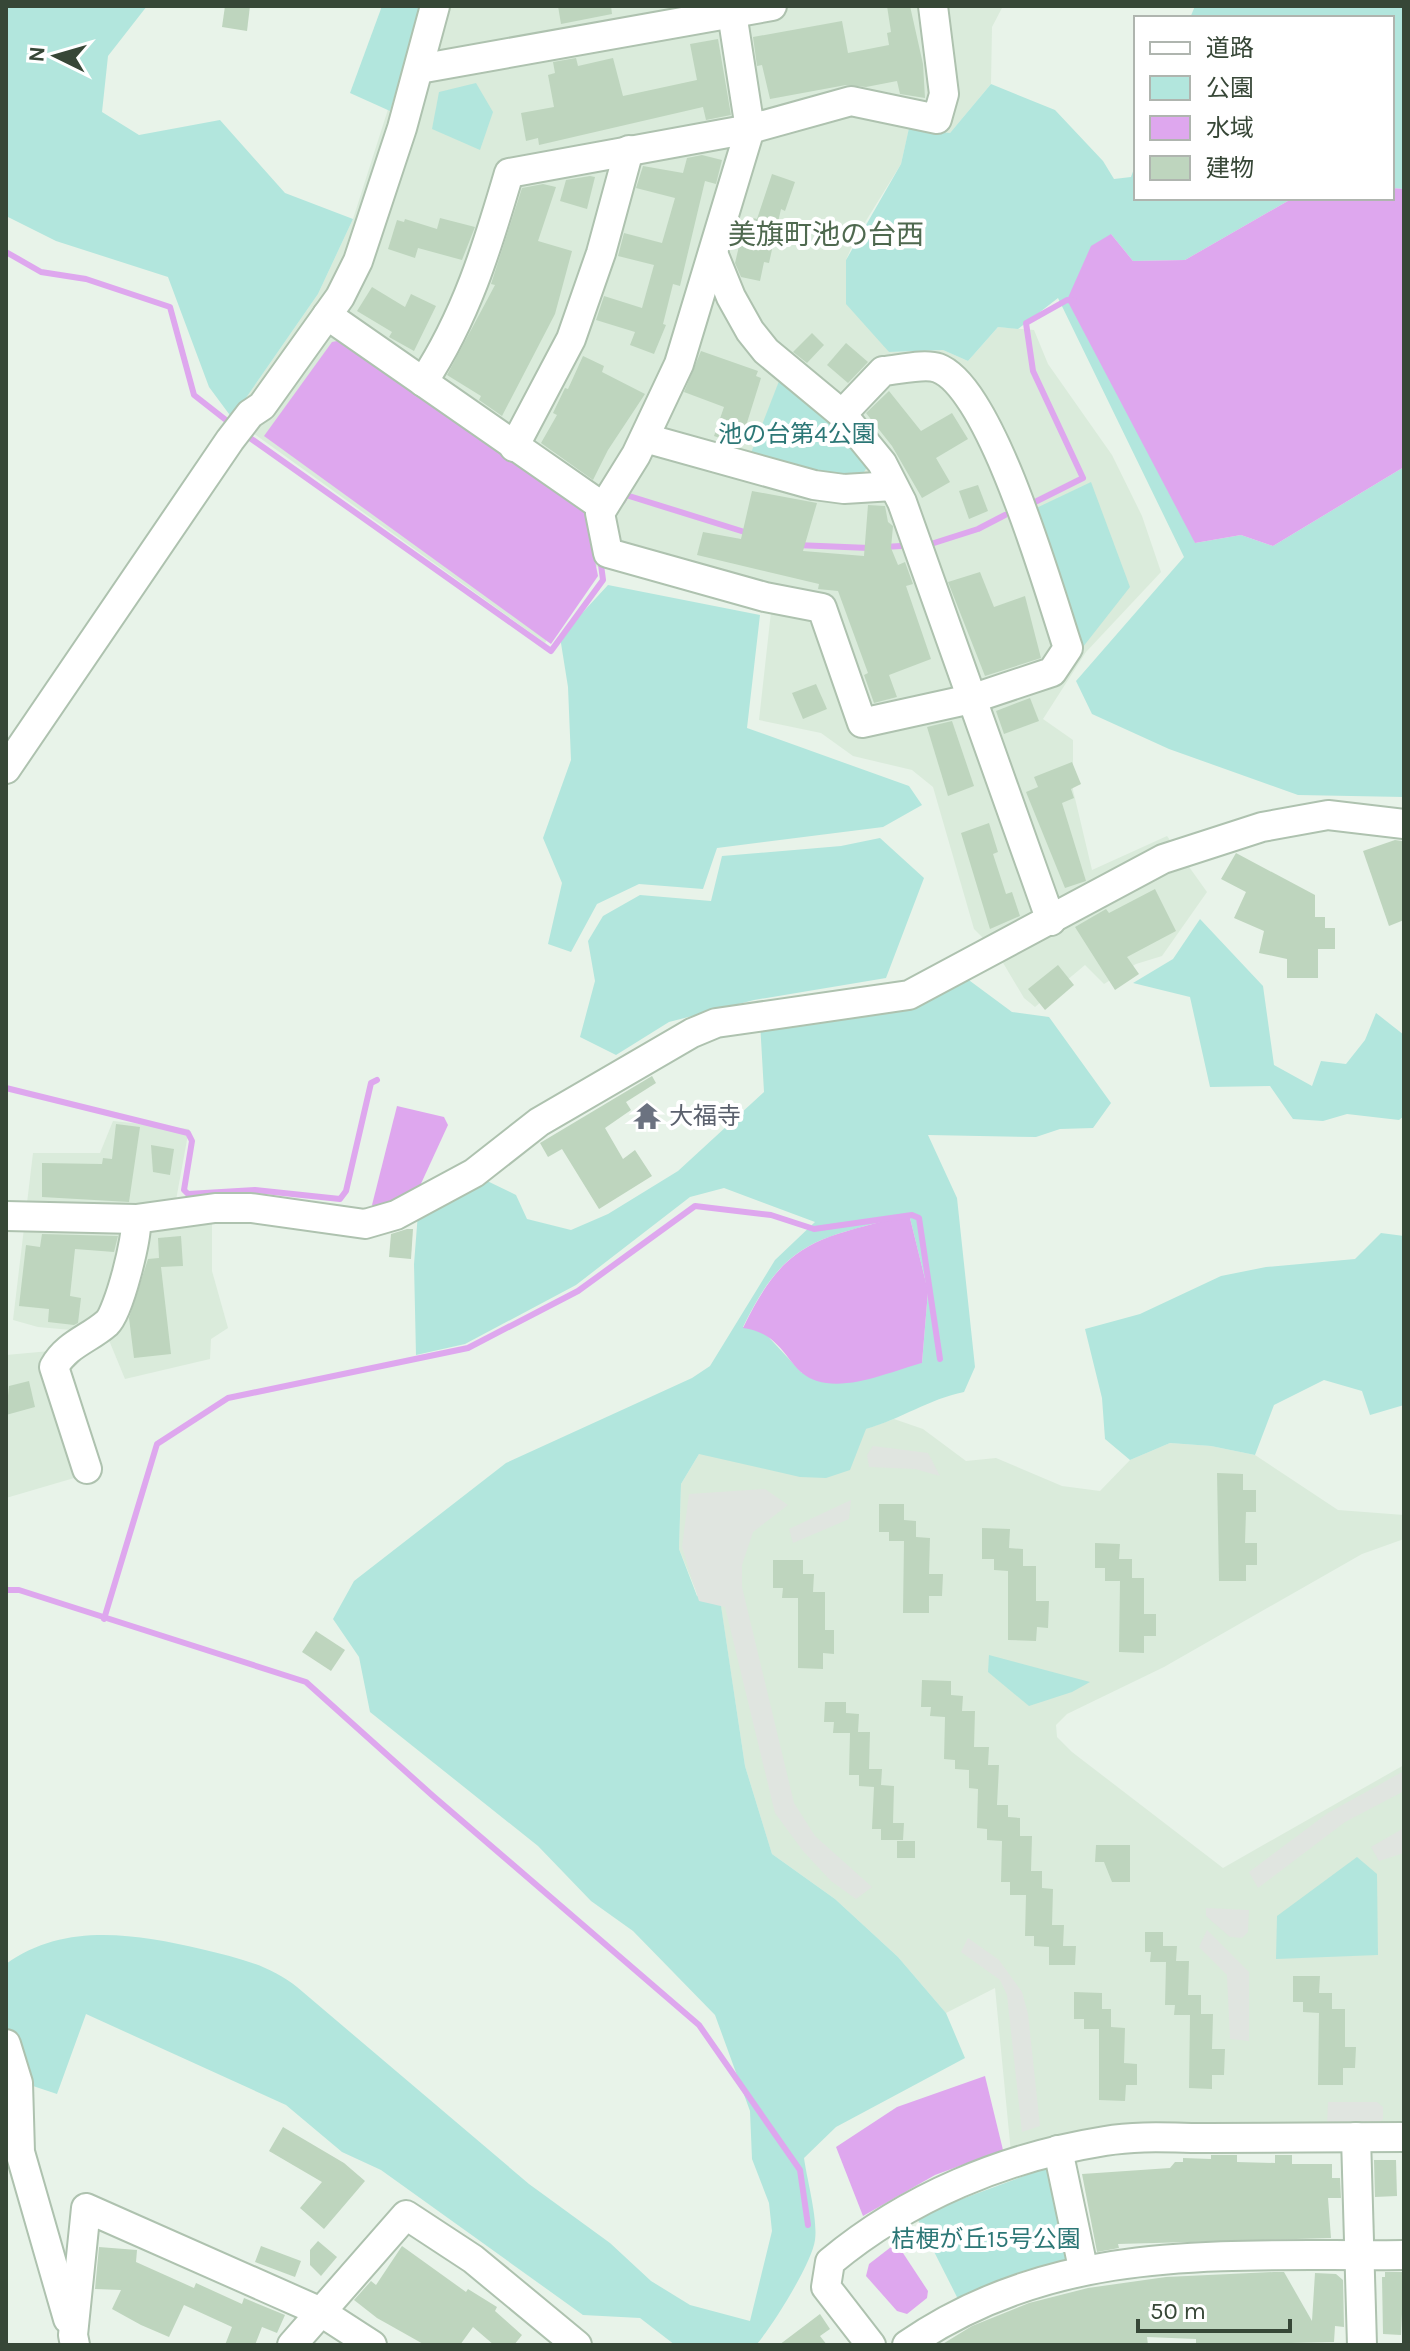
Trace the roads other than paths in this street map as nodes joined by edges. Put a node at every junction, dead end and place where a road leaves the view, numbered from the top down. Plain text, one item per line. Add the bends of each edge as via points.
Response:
1 (435, 6) edge
2 (772, 6) edge
3 (933, 6) edge
4 (732, 13) junction
5 (419, 69) junction
6 (750, 129) junction
7 (629, 150) junction
8 (713, 253) junction
9 (327, 315) junction
10 (423, 382) junction
11 (842, 414) junction
12 (645, 438) junction
13 (514, 447) junction
14 (893, 486) junction
15 (602, 510) junction
16 (971, 699) junction
17 (6, 769) edge
18 (1404, 824) edge
19 (1051, 921) junction
20 (6, 1216) edge
21 (136, 1219) junction
22 (87, 1469) dead end
23 (6, 2044) edge
24 (1356, 2137) junction
25 (1404, 2137) edge
26 (1058, 2150) junction
27 (1361, 2255) junction
28 (1404, 2255) edge
29 (1083, 2268) junction
30 (321, 2312) junction
31 (74, 2340) edge
32 (292, 2345) edge
33 (372, 2345) edge
34 (577, 2345) edge
35 (871, 2345) edge
36 (907, 2345) edge
37 (1362, 2345) edge

1 - 5 street
2 - 4 street
3 - 6 street via 944,94 937,119 851,101
4 - 5 street
4 - 6 street
5 - 9 street via 369,232
6 - 7 street
6 - 8 street
7 - 10 street via 509,173 465,308
7 - 13 street via 571,339
8 - 11 street via 731,297 758,341
8 - 12 street via 679,364
9 - 10 street
9 - 17 street via 262,406 230,440
10 - 13 street
11 - 14 street via 882,463
11 - 16 street via 883,371 935,367 954,377 997,449 1068,648 1052,672
12 - 14 street via 814,485
12 - 15 street
13 - 15 street
14 - 16 street
15 - 16 street via 608,553 822,608 862,723
16 - 19 street
18 - 19 street via 1328,815 1262,827 1163,859
19 - 21 street via 909,995 716,1023 692,1033 539,1122 474,1173 383,1220 365,1224 239,1208
20 - 21 street
21 - 22 street via 133,1250 111,1318 66,1350 54,1367
23 - 31 street via 18,2083 20,2152
24 - 25 street
24 - 26 street via 1125,2139
24 - 27 street
26 - 29 street
26 - 35 street via 923,2198 869,2230 830,2262 826,2287
27 - 28 street
27 - 29 street via 1154,2258
27 - 37 street
29 - 36 street via 954,2315
30 - 31 street via 86,2208
30 - 32 street
30 - 33 street
30 - 34 street via 406,2215 473,2259

